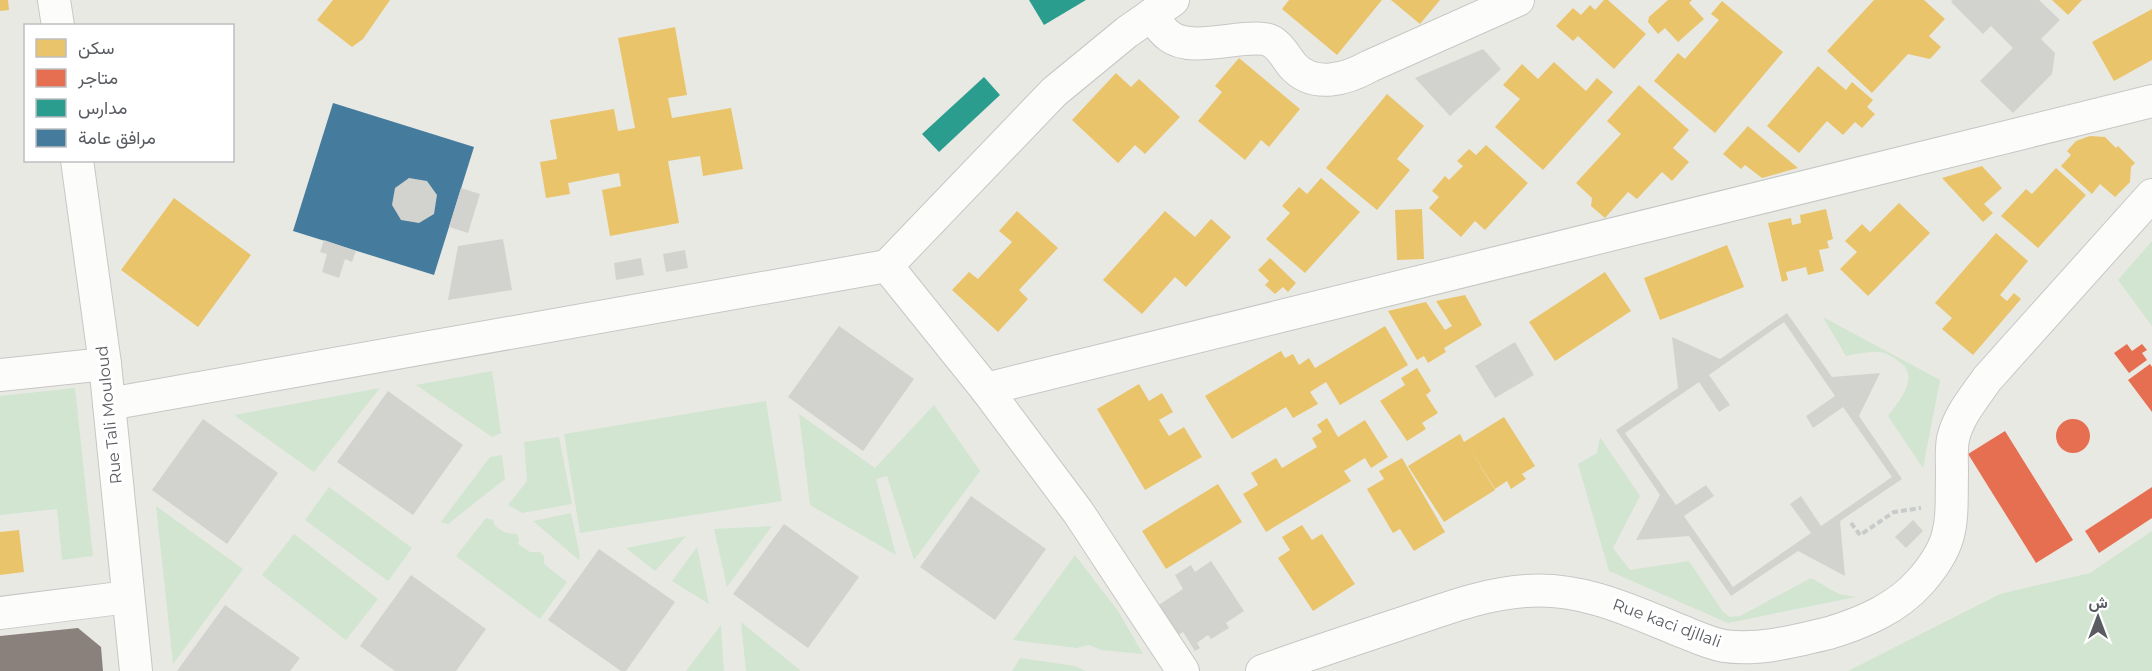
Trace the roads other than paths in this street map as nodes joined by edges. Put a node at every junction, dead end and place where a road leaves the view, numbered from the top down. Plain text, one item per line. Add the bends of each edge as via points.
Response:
1 (54, 0) edge
2 (1518, 0) edge
3 (1162, 8) edge
4 (58, 24) edge
5 (2152, 101) edge
6 (76, 162) edge
7 (2152, 195) edge
8 (887, 266) junction
9 (105, 363) junction
10 (0, 375) edge
11 (986, 389) junction
12 (109, 404) junction
13 (128, 597) junction
14 (0, 613) edge
15 (136, 671) edge
16 (1183, 671) edge
17 (1262, 671) edge

1 - 4 street
2 - 3 street via 1352,76 1331,80 1309,77 1294,68 1281,49 1266,39 1191,44 1169,37
3 - 8 street via 1054,92
5 - 11 street
6 - 9 street, Rue Tali Mouloud
7 - 17 street, Rue kaci djllali via 1987,379 1958,422 1953,440 1947,543 1918,584 1882,612 1854,626 1794,642 1724,646 1600,599 1527,591 1477,598
8 - 11 street
8 - 12 street
9 - 10 street
9 - 12 street, Rue Tali Mouloud
11 - 16 street via 1078,512
12 - 13 street, Rue Tali Mouloud
13 - 14 street
13 - 15 street, Rue Tali Mouloud

